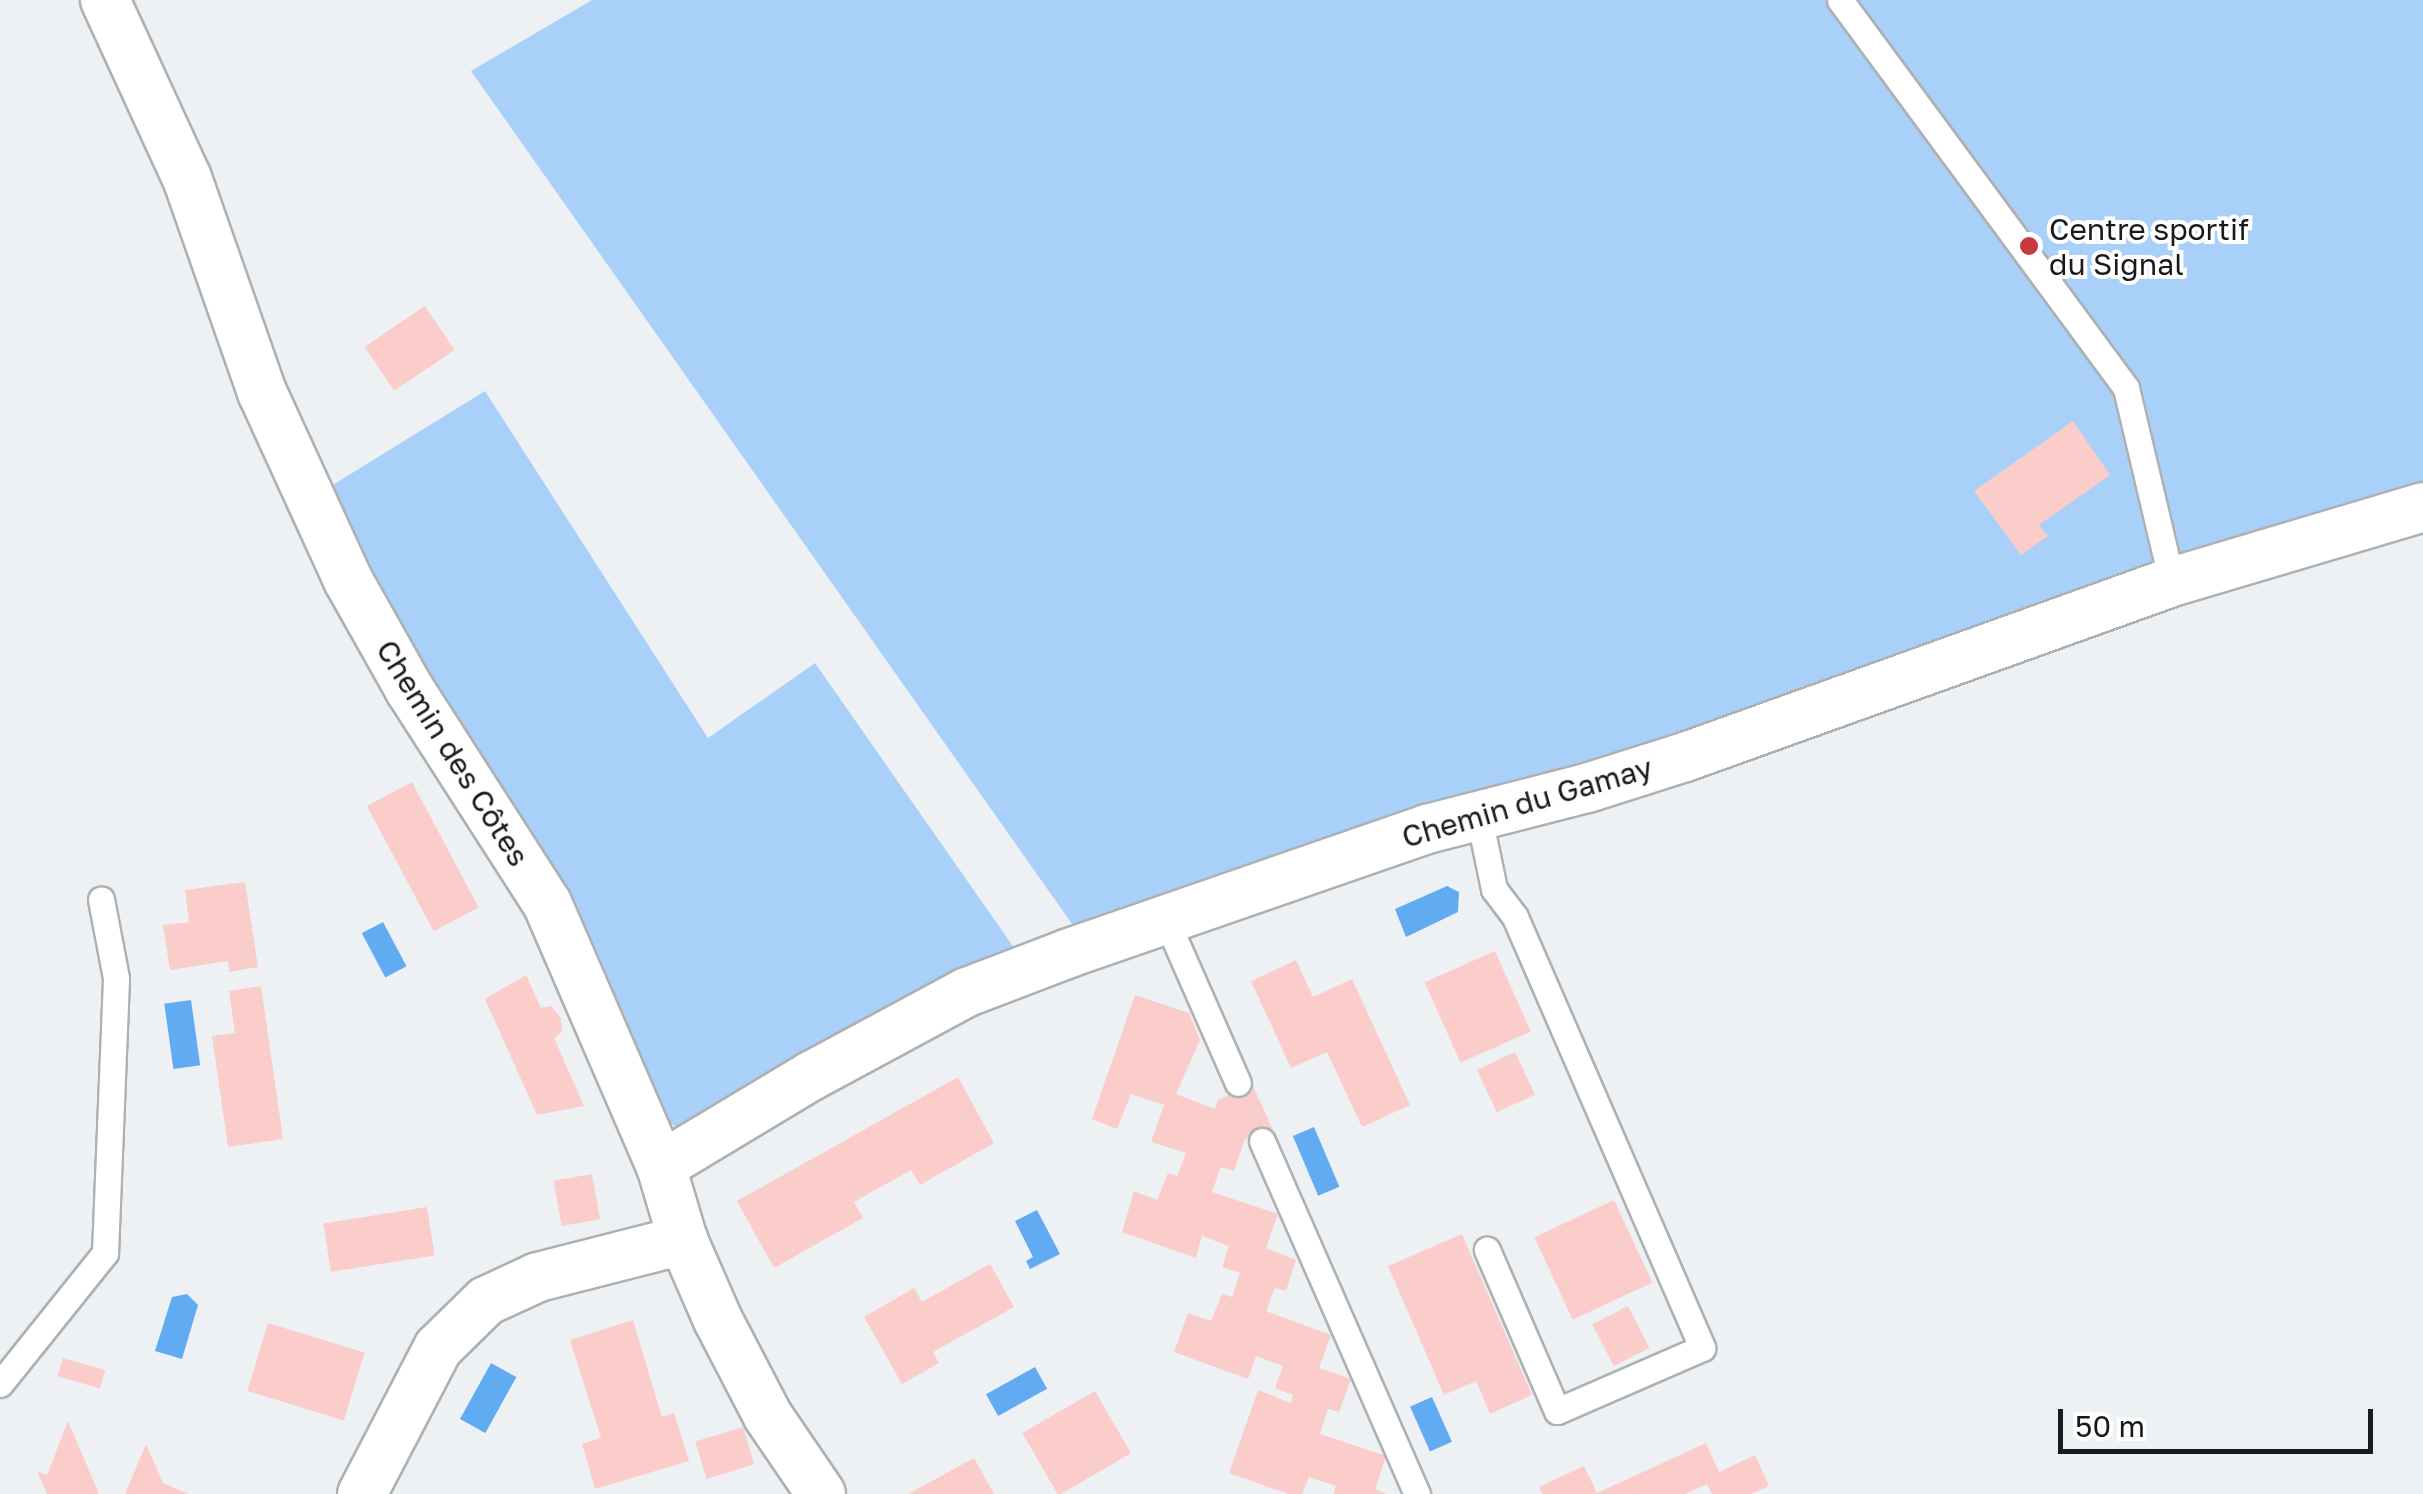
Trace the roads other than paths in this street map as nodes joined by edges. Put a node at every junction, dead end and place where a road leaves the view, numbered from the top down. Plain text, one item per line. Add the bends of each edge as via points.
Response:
1 (106, 0) edge
2 (1840, 0) edge
3 (2423, 507) edge
4 (2172, 582) junction
5 (1479, 817) junction
6 (102, 899) dead end
7 (1166, 920) junction
8 (1238, 1084) dead end
9 (1262, 1141) dead end
10 (662, 1166) junction
11 (684, 1240) junction
12 (1488, 1250) dead end
13 (0, 1384) edge
14 (362, 1494) edge
15 (821, 1494) edge
16 (1418, 1494) edge

1 - 10 street, Chemin des Côtes via 180,162 262,392 340,564 410,690 547,903
2 - 4 lane via 2126,388
3 - 4 street, Chemin du Gamay
4 - 5 street, Chemin du Gamay via 1685,757
5 - 7 street, Chemin du Gamay via 1427,828
5 - 12 lane via 1494,890 1515,917 1702,1348 1557,1411
6 - 13 lane via 116,978 104,1254
7 - 8 lane
7 - 10 street, Chemin du Gamay via 967,992
9 - 16 lane
10 - 11 street, Chemin des Côtes
11 - 14 street via 538,1277 486,1301 438,1348
11 - 15 street, Chemin des Côtes via 768,1416

